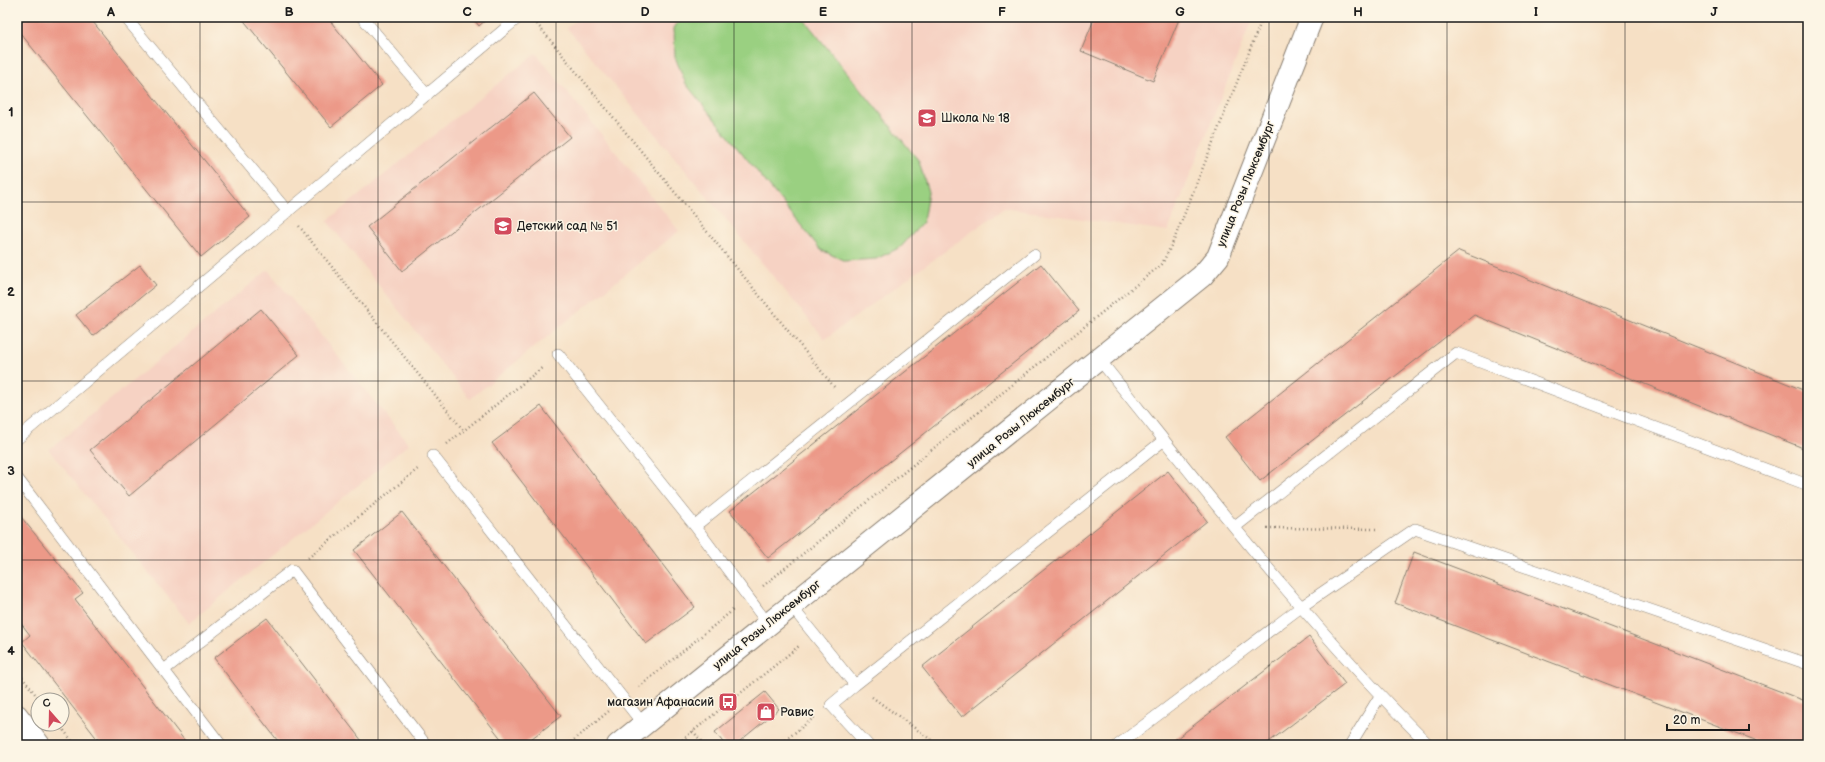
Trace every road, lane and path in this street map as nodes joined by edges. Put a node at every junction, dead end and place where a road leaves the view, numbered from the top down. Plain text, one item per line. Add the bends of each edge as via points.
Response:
1 (125, 17) edge
2 (362, 17) edge
3 (519, 17) edge
4 (1263, 17) edge
5 (1312, 17) edge
6 (537, 23) dead end
7 (427, 95) junction
8 (288, 212) junction
9 (1034, 255) dead end
10 (558, 354) dead end
11 (1099, 359) junction
12 (848, 404) junction
13 (464, 431) dead end
14 (17, 439) edge
15 (1164, 440) junction
16 (433, 456) dead end
17 (17, 478) edge
18 (1808, 485) edge
19 (695, 526) junction
20 (1235, 527) junction
21 (1415, 529) junction
22 (749, 597) junction
23 (791, 606) junction
24 (1301, 607) junction
25 (768, 624) junction
26 (814, 634) junction
27 (1808, 664) edge
28 (164, 670) junction
29 (17, 671) edge
30 (855, 685) junction
31 (34, 692) edge
32 (1380, 696) junction
33 (624, 699) junction
34 (831, 705) junction
35 (17, 716) edge
36 (643, 724) junction
37 (694, 731) junction
38 (65, 732) edge
39 (39, 745) edge
40 (75, 745) edge
41 (221, 745) edge
42 (426, 745) edge
43 (568, 745) edge
44 (618, 745) edge
45 (676, 745) edge
46 (704, 745) edge
47 (779, 745) edge
48 (868, 745) edge
49 (938, 745) edge
50 (1118, 745) edge
51 (1350, 745) edge
52 (1428, 745) edge

1 - 8 lane
2 - 7 lane
3 - 7 lane
4 - 22 path via 1174,240 1162,264
5 - 11 street, улица Розы Люксембург via 1218,257 1192,286
6 - 12 path
7 - 8 lane
8 - 13 path
8 - 14 lane
9 - 12 lane
10 - 19 lane
11 - 15 lane
11 - 23 street, улица Розы Люксембург
12 - 19 lane
15 - 20 lane
15 - 30 lane
16 - 33 lane
17 - 28 lane
18 - 20 lane via 1456,353
19 - 22 lane
20 - 21 path
20 - 24 lane
21 - 24 lane
21 - 27 lane
22 - 25 lane
22 - 33 path
23 - 25 street, улица Розы Люксембург
23 - 26 lane
24 - 32 lane
24 - 50 lane
25 - 36 street, улица Розы Люксембург
26 - 30 lane
26 - 37 path
28 - 41 lane
28 - 42 lane via 292,570
29 - 31 path
30 - 34 lane
30 - 49 path
32 - 51 lane
32 - 52 lane
33 - 36 lane
33 - 43 path
34 - 47 path
34 - 48 lane
35 - 39 street
36 - 44 street, улица Розы Люксембург
37 - 45 path
37 - 46 path
38 - 40 path

